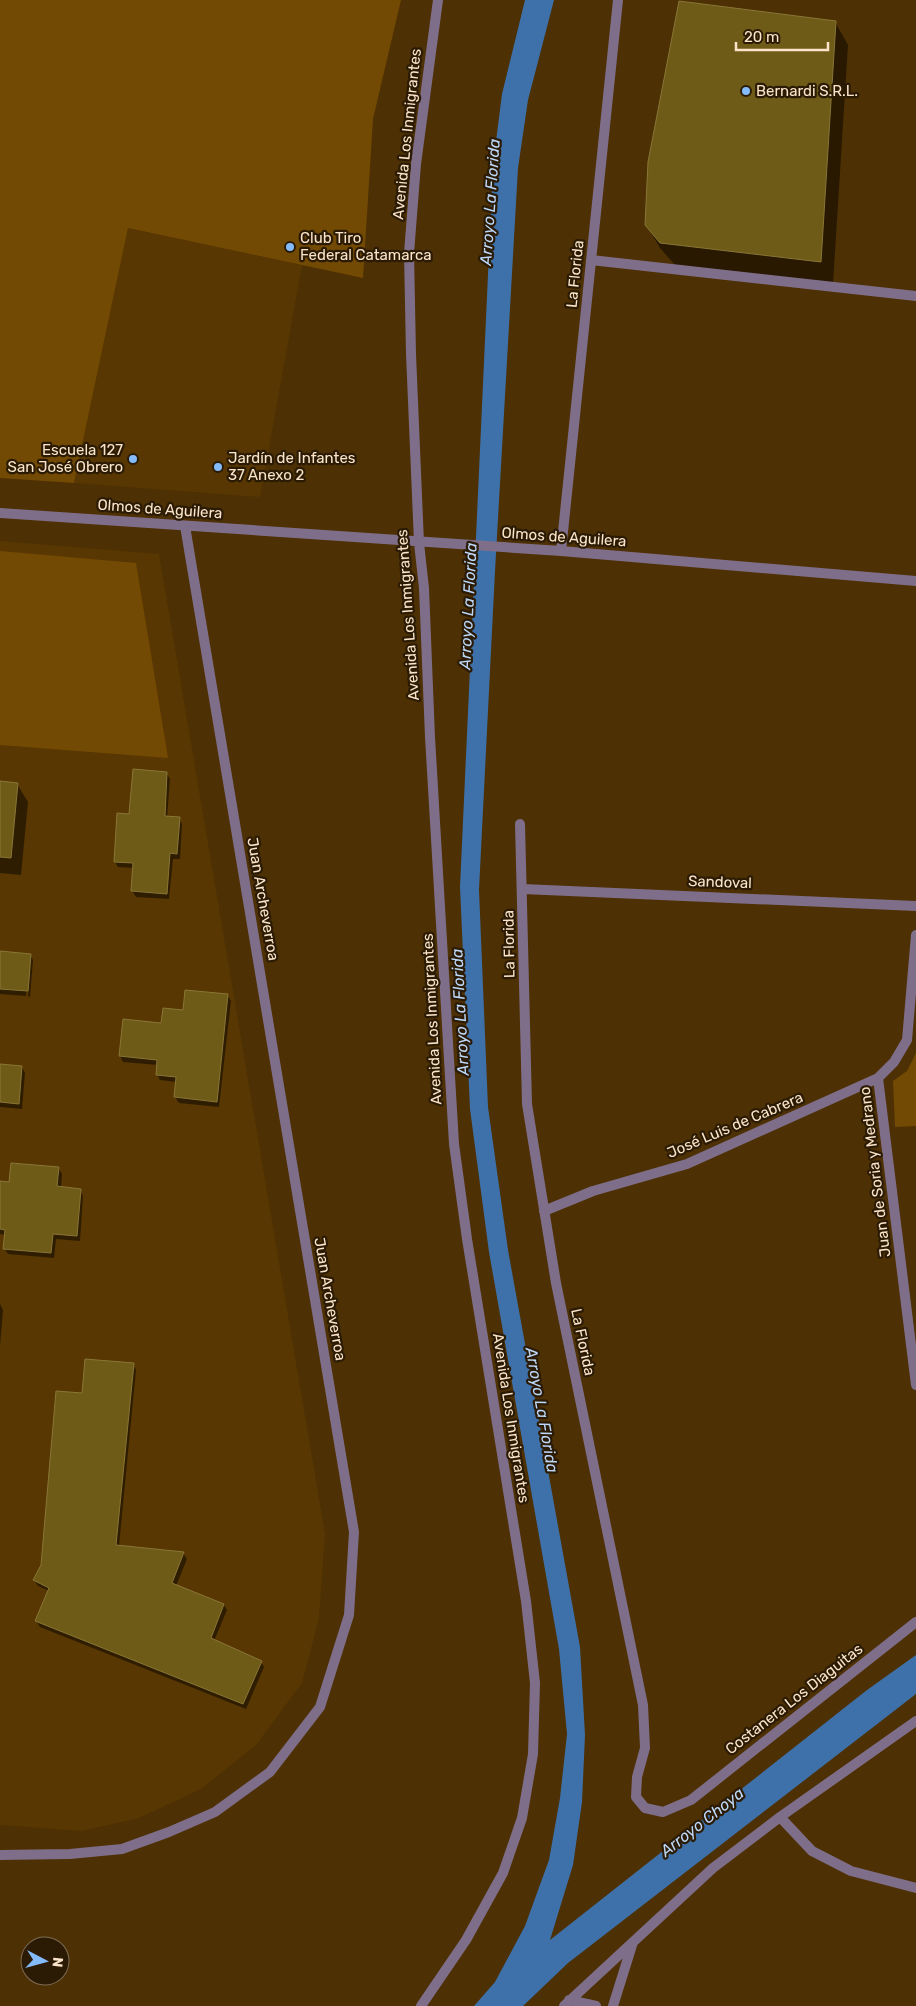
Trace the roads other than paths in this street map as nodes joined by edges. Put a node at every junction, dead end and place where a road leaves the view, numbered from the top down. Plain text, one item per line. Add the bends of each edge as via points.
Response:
1 (438, 0) edge
2 (618, 0) edge
3 (591, 260) junction
4 (916, 296) edge
5 (0, 513) edge
6 (185, 526) junction
7 (418, 543) junction
8 (561, 551) junction
9 (916, 582) edge
10 (520, 824) dead end
11 (523, 889) junction
12 (916, 906) edge
13 (916, 935) edge
14 (878, 1078) junction
15 (544, 1211) junction
16 (916, 1290) edge
17 (904, 1291) junction
18 (916, 1385) edge
19 (916, 1622) edge
20 (916, 1721) edge
21 (691, 1800) joint
22 (780, 1817) junction
23 (0, 1855) edge
24 (916, 1888) edge
25 (633, 1940) junction
26 (566, 2003) edge
27 (421, 2006) edge
28 (596, 2006) edge
29 (613, 2006) edge

1 - 7 street, Avenida Los Inmigrantes via 416,164 410,253
2 - 3 street, La Florida
3 - 4 street
3 - 8 street, La Florida
5 - 6 street, Olmos de Aguilera
6 - 7 street, Olmos de Aguilera
6 - 23 street, Juan Archeverroa via 354,1532 349,1614 320,1707 270,1772 215,1812 122,1849
7 - 8 street, Olmos de Aguilera
7 - 27 street, Avenida Los Inmigrantes via 424,588 454,1144 526,1601 535,1683 533,1754 522,1818 503,1873 466,1940
8 - 9 street, Olmos de Aguilera
10 - 11 street, La Florida
11 - 12 street, Sandoval
11 - 15 street, La Florida via 527,1104
13 - 14 street, Juan de Soria y Medrano via 907,1040 894,1062
14 - 15 street, José Luis de Cabrera via 687,1164 592,1191
14 - 17 street, Juan de Soria y Medrano
15 - 21 street, La Florida via 643,1705 645,1748 637,1777 636,1796 645,1808 663,1812
16 - 17 street
17 - 18 street, Juan de Soria y Medrano
19 - 21 street, Costanera Los Diaguitas
20 - 22 street
22 - 24 street via 812,1851 851,1871
22 - 25 street via 713,1868
25 - 26 street
25 - 29 street
26 - 28 street

